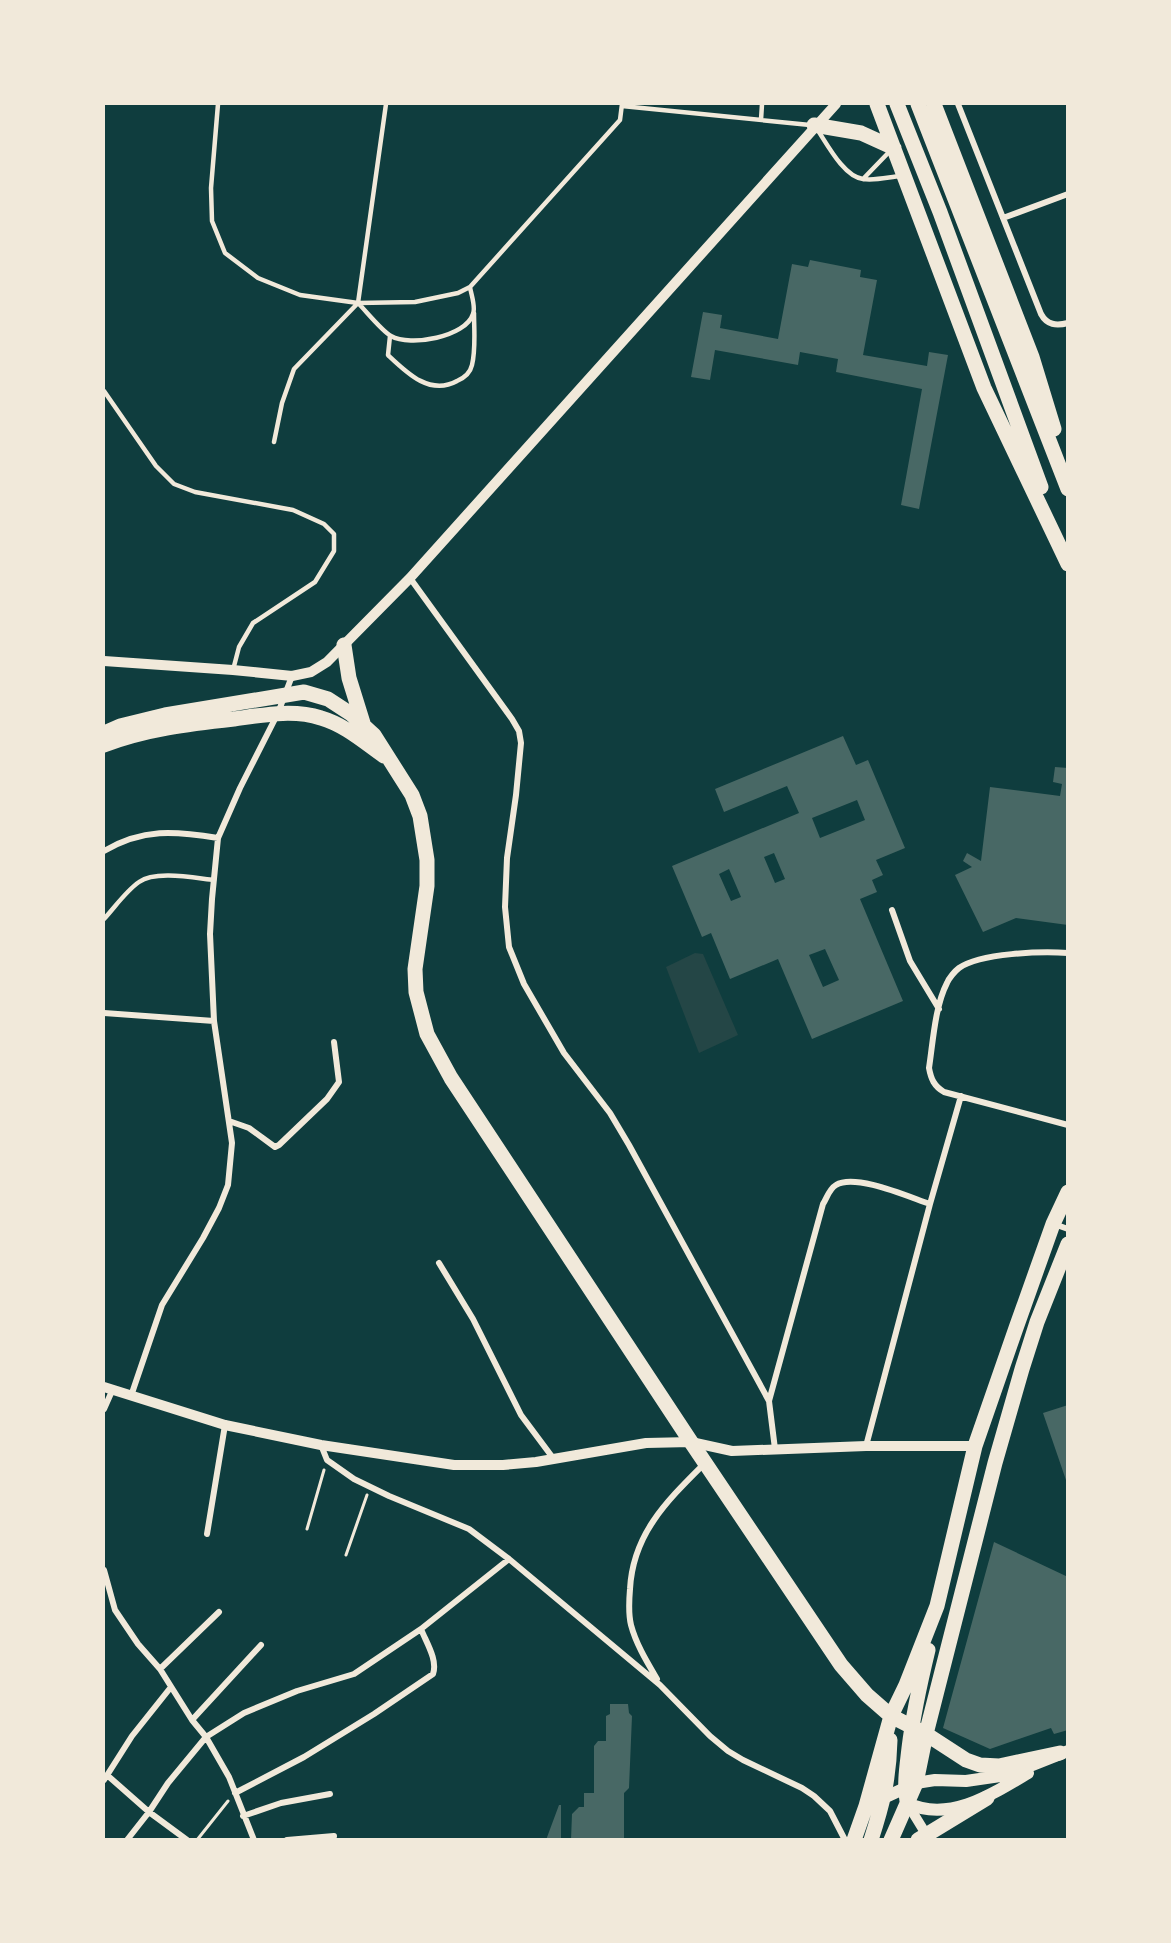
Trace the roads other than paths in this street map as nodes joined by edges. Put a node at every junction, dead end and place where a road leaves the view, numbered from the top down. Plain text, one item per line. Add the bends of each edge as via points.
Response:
1 (218, 104) edge
2 (386, 104) edge
3 (762, 104) edge
4 (836, 104) edge
5 (877, 104) edge
6 (897, 104) edge
7 (918, 104) edge
8 (934, 104) edge
9 (958, 104) edge
10 (622, 105) edge
11 (760, 120) junction
12 (814, 125) junction
13 (894, 148) junction
14 (905, 176) junction
15 (863, 179) junction
16 (1068, 194) edge
17 (1003, 218) junction
18 (470, 287) junction
19 (358, 303) junction
20 (474, 313) junction
21 (1068, 323) edge
22 (390, 336) junction
23 (104, 391) edge
24 (274, 442) dead end
25 (1068, 472) edge
26 (1068, 489) edge
27 (1068, 562) edge
28 (410, 578) junction
29 (344, 645) junction
30 (104, 661) edge
31 (233, 670) junction
32 (292, 676) junction
33 (285, 695) junction
34 (278, 714) junction
35 (364, 726) junction
36 (104, 733) edge
37 (104, 745) edge
38 (389, 760) junction
39 (218, 838) junction
40 (104, 851) edge
41 (214, 880) junction
42 (892, 910) dead end
43 (104, 919) edge
44 (1068, 953) edge
45 (939, 1009) junction
46 (104, 1012) edge
47 (214, 1021) junction
48 (334, 1042) dead end
49 (961, 1096) junction
50 (229, 1121) junction
51 (1068, 1125) edge
52 (1068, 1192) edge
53 (930, 1204) junction
54 (1060, 1227) edge
55 (1068, 1244) edge
56 (439, 1263) dead end
57 (108, 1389) edge
58 (130, 1396) junction
59 (769, 1401) junction
60 (104, 1409) edge
61 (225, 1425) junction
62 (691, 1442) junction
63 (321, 1445) junction
64 (866, 1446) junction
65 (975, 1446) junction
66 (775, 1449) junction
67 (553, 1458) junction
68 (706, 1462) junction
69 (966, 1485) junction
70 (988, 1490) junction
71 (207, 1534) dead end
72 (509, 1559) junction
73 (104, 1570) edge
74 (937, 1606) junction
75 (219, 1612) dead end
76 (421, 1629) junction
77 (261, 1645) dead end
78 (160, 1669) junction
79 (660, 1685) junction
80 (171, 1687) junction
81 (891, 1716) junction
82 (192, 1720) junction
83 (911, 1726) junction
84 (926, 1734) junction
85 (206, 1737) junction
86 (1064, 1752) edge
87 (105, 1778) edge
88 (235, 1792) junction
89 (910, 1792) junction
90 (330, 1794) dead end
91 (987, 1798) junction
92 (884, 1799) junction
93 (866, 1806) junction
94 (150, 1812) junction
95 (243, 1816) junction
96 (334, 1836) dead end
97 (924, 1838) edge
98 (127, 1839) edge
99 (188, 1839) edge
100 (254, 1839) edge
101 (287, 1839) edge
102 (845, 1839) edge
103 (854, 1839) edge
104 (871, 1839) edge
105 (891, 1839) edge

1 - 19 lane via 212,221 225,253 258,278 300,295
2 - 19 lane
3 - 11 lane
4 - 12 street
5 - 13 main road
6 - 27 main road
7 - 26 main road
8 - 25 main road via 1032,357
9 - 17 street
10 - 11 lane
10 - 18 lane via 620,120
11 - 12 lane
12 - 13 main road via 861,133
12 - 15 lane via 848,173
12 - 28 street
13 - 14 main road
13 - 15 lane
14 - 15 lane
14 - 27 main road via 984,388
16 - 17 street
17 - 21 street via 1043,318 1055,325
18 - 19 lane via 414,302
18 - 20 lane
19 - 22 lane
19 - 24 lane via 294,369
20 - 22 lane via 465,328 436,338 412,341
20 - 22 lane via 472,365 467,376 448,386 430,385 410,376 388,355
23 - 31 lane via 156,466 174,484 195,492 293,510 324,524 334,534 334,551 315,582 253,623 239,647
28 - 29 street
28 - 59 street via 519,731 505,907 509,947 524,984 564,1053 629,1144
29 - 32 street via 319,668
29 - 35 main road via 351,686
30 - 31 street
31 - 32 street
32 - 33 street
33 - 34 street
33 - 35 main road via 304,692 328,699
33 - 36 main road via 165,715
34 - 37 main road via 169,726
34 - 38 main road via 322,718
34 - 39 street
35 - 38 main road
38 - 62 main road via 412,795 425,838 427,886 415,969 416,992 427,1034
39 - 40 street via 182,832 157,833 135,837
39 - 41 street
41 - 43 lane via 180,876 141,880
41 - 47 street via 210,934
42 - 45 street via 910,961
44 - 45 street via 1045,951 969,964 947,982
45 - 49 street via 930,1078 944,1092
46 - 47 street
47 - 50 street
48 - 50 street via 339,1082 327,1099 279,1145 275,1147 249,1128
49 - 51 street
49 - 53 street
50 - 58 street via 232,1143 228,1185 219,1209 162,1305
52 - 54 main road
53 - 59 street via 853,1181 831,1188
53 - 64 street
54 - 65 main road via 1016,1328
55 - 70 main road via 1025,1360
56 - 67 street via 473,1320 520,1415
57 - 58 street
57 - 60 street
58 - 61 street
59 - 66 street
61 - 63 street
61 - 71 street
62 - 66 street via 732,1451
62 - 67 street via 646,1443
62 - 68 main road
63 - 67 street via 454,1465 503,1465
63 - 72 street via 327,1460 354,1479 469,1529
64 - 65 street
64 - 66 street
65 - 69 main road
68 - 79 street via 647,1529 630,1573 628,1606 632,1627
68 - 81 main road via 841,1665
69 - 70 main road
69 - 74 main road
70 - 84 main road
72 - 76 street
72 - 79 street
73 - 78 street via 115,1610
74 - 81 main road
74 - 83 main road
75 - 78 street
76 - 85 street via 354,1674 297,1691 244,1713
76 - 88 street via 434,1662 434,1674 304,1757
77 - 82 street
78 - 80 street
79 - 102 street via 728,1751 814,1796 830,1811
80 - 82 street
80 - 87 street
81 - 83 main road
81 - 92 main road
81 - 93 main road
82 - 85 street
83 - 84 main road
83 - 89 main road
84 - 86 main road via 966,1760 988,1766
84 - 89 main road
85 - 88 street
85 - 94 street via 168,1782
86 - 89 main road via 993,1778 935,1780
86 - 91 main road
87 - 94 street
88 - 95 street
89 - 91 main road via 918,1809 939,1810
89 - 92 main road
89 - 97 street
89 - 105 main road
90 - 95 street via 281,1803
91 - 97 main road
92 - 93 main road
92 - 104 main road
93 - 103 main road
94 - 98 street
94 - 99 street
95 - 100 street
96 - 101 street

